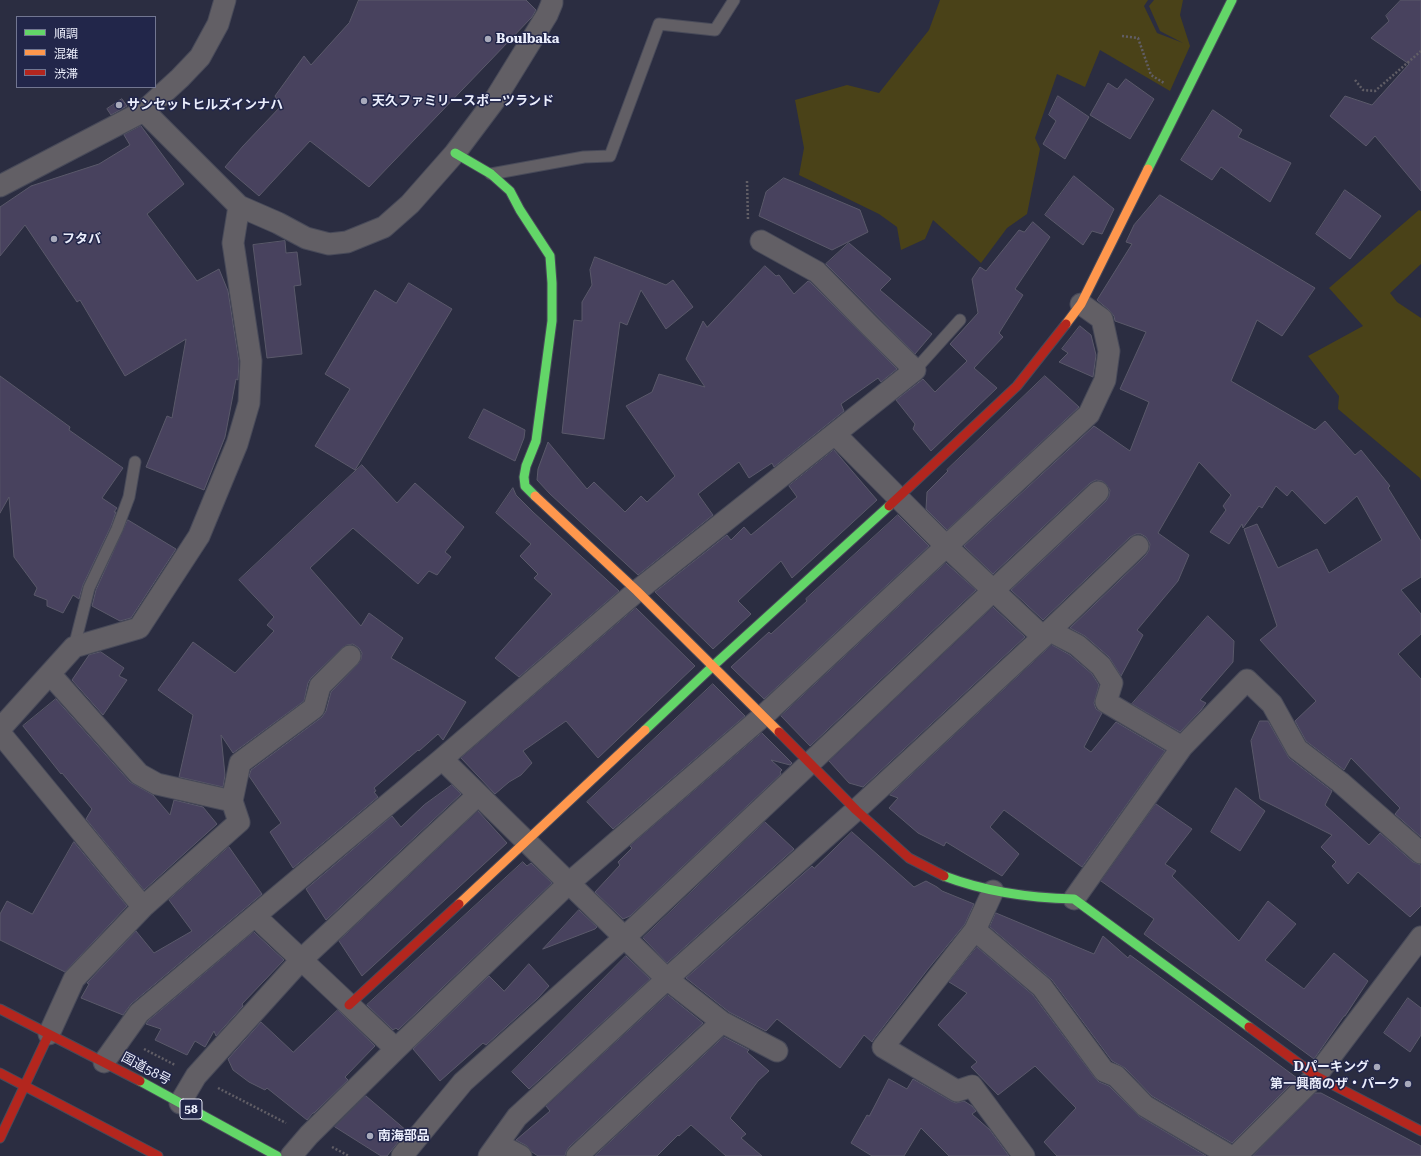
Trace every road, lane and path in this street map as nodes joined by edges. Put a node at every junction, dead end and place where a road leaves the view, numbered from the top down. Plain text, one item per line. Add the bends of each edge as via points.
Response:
1 (225, 0) edge
2 (552, 0) edge
3 (734, 0) edge
4 (1232, 0) edge
5 (1122, 36) dead end
6 (1421, 51) edge
7 (1355, 80) dead end
8 (1165, 84) dead end
9 (144, 111) junction
10 (455, 153) junction
11 (491, 174) junction
12 (747, 181) dead end
13 (0, 186) edge
14 (239, 206) junction
15 (761, 241) joint
16 (1081, 304) junction
17 (960, 320) dead end
18 (915, 370) junction
19 (835, 434) junction
20 (135, 462) dead end
21 (1098, 492) dead end
22 (899, 498) junction
23 (946, 546) junction
24 (1138, 546) dead end
25 (637, 591) junction
26 (993, 591) junction
27 (1046, 634) junction
28 (74, 647) junction
29 (350, 656) dead end
30 (713, 666) junction
31 (50, 674) junction
32 (763, 716) junction
33 (0, 729) edge
34 (0, 733) edge
35 (1182, 747) junction
36 (442, 759) junction
37 (809, 763) junction
38 (478, 795) junction
39 (232, 802) junction
40 (856, 810) junction
41 (527, 842) junction
42 (1421, 852) edge
43 (569, 883) junction
44 (993, 891) junction
45 (1074, 899) junction
46 (143, 907) junction
47 (255, 916) junction
48 (975, 930) junction
49 (625, 937) junction
50 (1421, 937) edge
51 (301, 960) junction
52 (667, 979) junction
53 (349, 1005) junction
54 (0, 1009) edge
55 (722, 1022) junction
56 (49, 1034) junction
57 (396, 1049) junction
58 (777, 1051) dead end
59 (104, 1062) junction
60 (0, 1072) edge
61 (1316, 1076) junction
62 (25, 1086) junction
63 (180, 1103) junction
64 (1421, 1131) edge
65 (0, 1138) edge
66 (326, 1144) dead end
67 (494, 1150) edge
68 (158, 1156) edge
69 (278, 1156) edge
70 (291, 1156) edge
71 (349, 1156) edge
72 (402, 1156) edge
73 (521, 1156) edge
74 (578, 1156) edge
75 (1024, 1156) edge
76 (1230, 1156) edge
77 (1236, 1156) edge

1 - 9 street via 218,24 200,57
2 - 10 street via 547,15 494,101
3 - 11 lane via 715,30 659,24 610,156 584,157
4 - 16 main road
5 - 8 path via 1138,38 1152,76
6 - 7 path via 1375,92 1363,90
9 - 13 street
9 - 14 street
10 - 11 main road
10 - 14 street via 410,204 384,227 347,242 329,244 306,238
11 - 25 main road via 510,192 550,256 552,320 536,441 526,466 525,486
12 - 15 path via 748,219
14 - 28 street via 233,243 251,361 249,403 237,444 199,536 139,628
15 - 18 street via 817,272
16 - 22 main road via 1017,386
16 - 23 street via 1102,319 1109,351 1105,380 1089,414
17 - 18 lane
18 - 19 street
19 - 22 street
19 - 25 street
20 - 28 lane via 129,497 89,588
21 - 26 street
22 - 23 street
22 - 30 main road
23 - 26 street
23 - 32 street
24 - 27 street
25 - 30 main road
25 - 36 street
26 - 27 street
26 - 37 street
27 - 35 street via 1077,645 1101,666 1112,683 1106,702
27 - 40 street
28 - 31 street
29 - 39 street via 320,686 314,708 240,763
30 - 32 main road
30 - 41 main road
31 - 33 street
31 - 39 street via 139,774 157,784
32 - 37 main road
32 - 43 street
34 - 46 street
35 - 42 street via 1247,680 1272,704 1297,749 1340,782
35 - 45 street
36 - 38 street
36 - 47 street
37 - 40 main road
37 - 49 street
38 - 41 street
38 - 51 street
39 - 46 street via 239,822
40 - 44 main road via 909,858 936,873
40 - 52 street
41 - 43 street
41 - 53 main road
43 - 49 street
43 - 57 street
44 - 45 main road
44 - 48 street
45 - 61 main road
46 - 56 street via 74,979
47 - 51 street
47 - 59 street via 139,1013
48 - 75 street via 883,1047 957,1091 972,1086
48 - 76 street via 1042,987 1104,1071 1116,1076 1145,1106
49 - 52 street
49 - 72 street via 463,1082
50 - 61 street
51 - 53 street
51 - 63 street via 196,1076
52 - 55 street
52 - 67 street via 518,1116
53 - 57 street
54 - 56 main road, 国道58号 / 58
55 - 58 street
55 - 74 street
56 - 59 main road, 国道58号 / 58
56 - 62 main road
57 - 70 street
59 - 63 main road, 国道58号 / 58
60 - 62 main road
61 - 64 main road
61 - 77 street
62 - 65 main road
62 - 68 main road
63 - 69 main road, 国道58号 / 58
66 - 71 path
67 - 73 street

